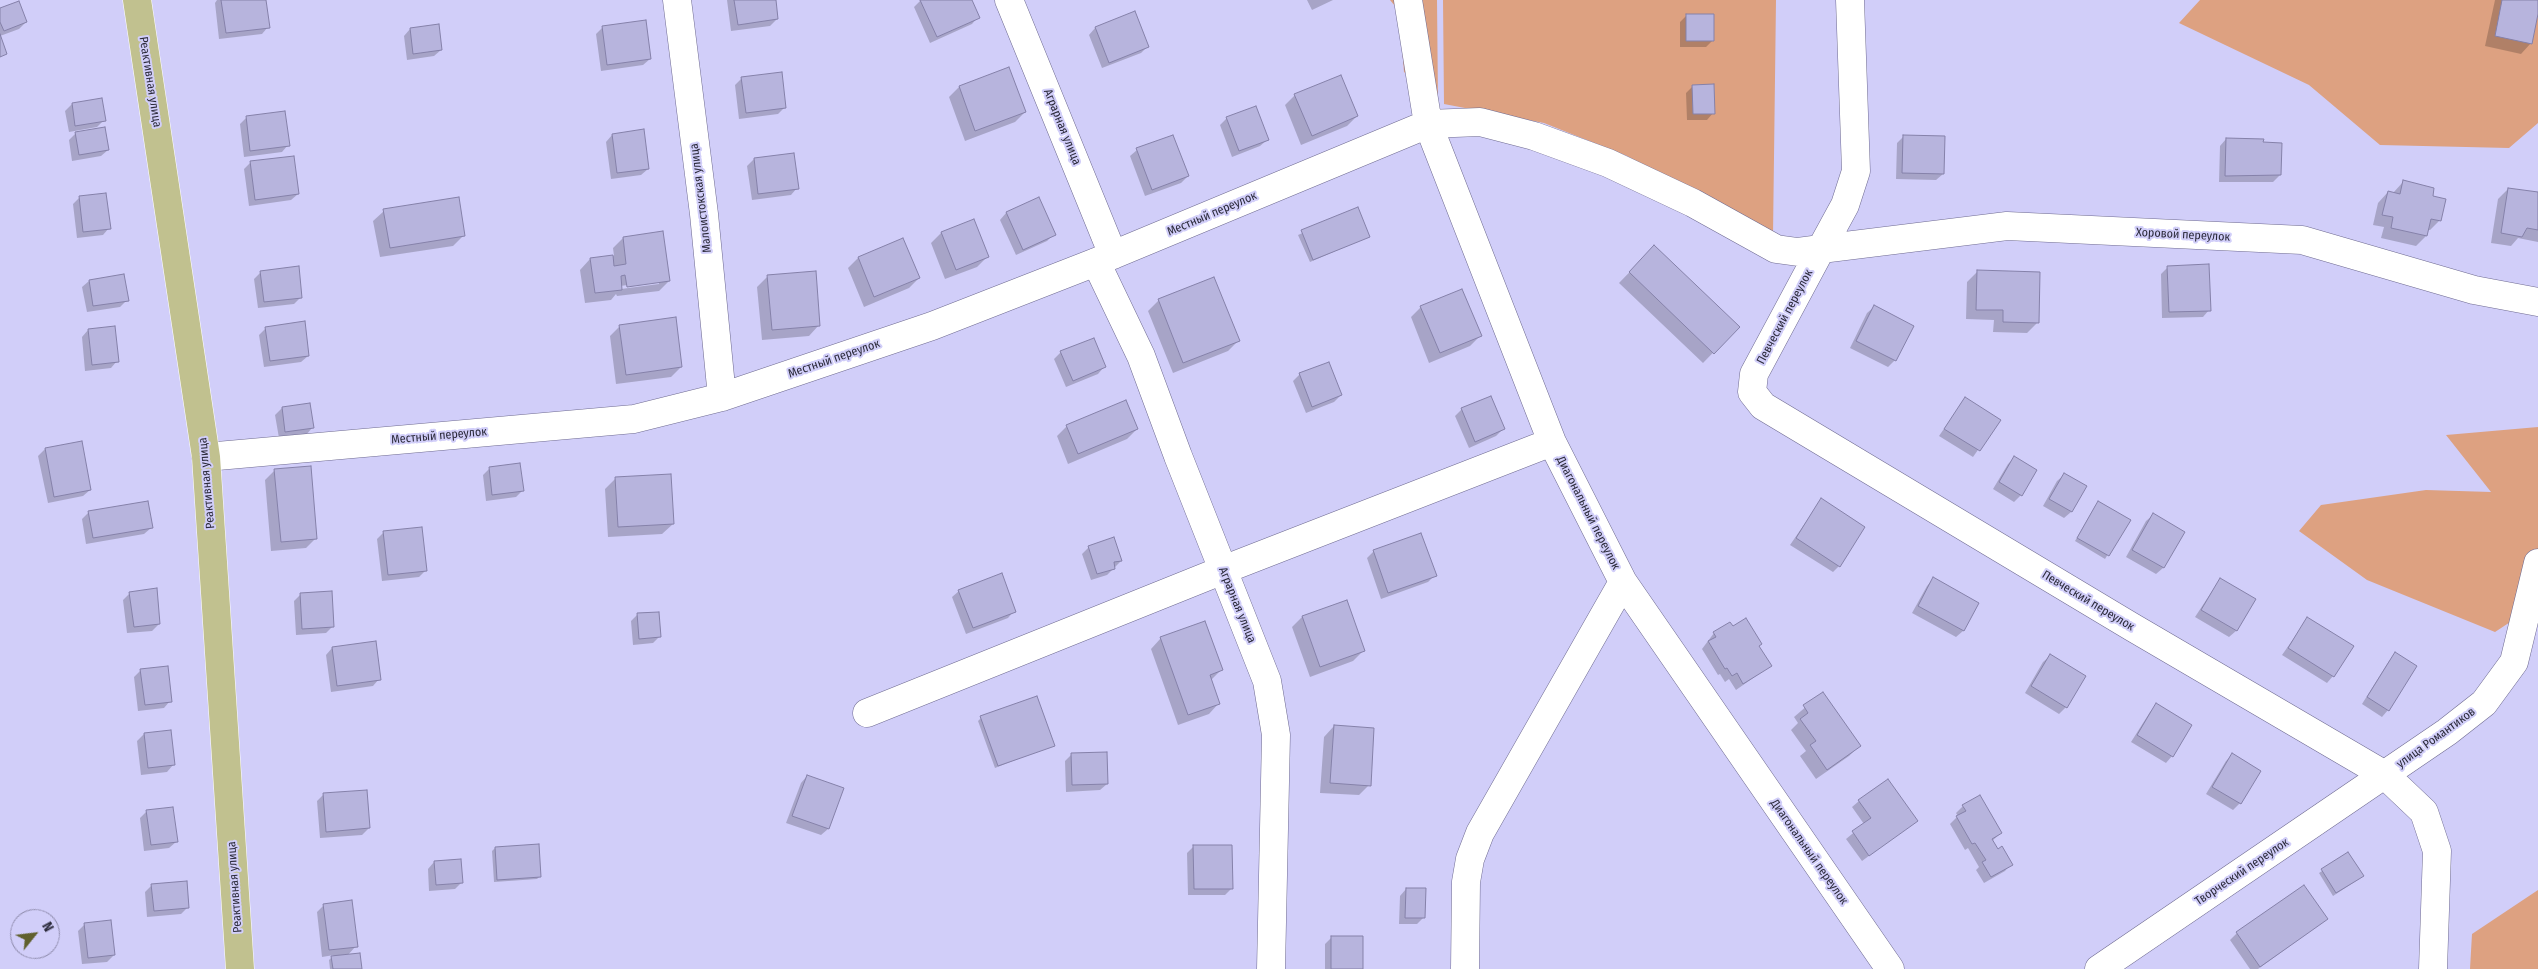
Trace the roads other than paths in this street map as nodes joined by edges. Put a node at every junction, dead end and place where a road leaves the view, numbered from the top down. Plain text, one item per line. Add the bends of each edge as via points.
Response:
1 (137, 0) edge
2 (677, 0) edge
3 (1009, 0) edge
4 (1408, 0) edge
5 (1850, 0) edge
6 (1428, 124) junction
7 (1821, 249) junction
8 (1105, 259) junction
9 (2538, 302) edge
10 (722, 397) junction
11 (1552, 442) junction
12 (206, 457) junction
13 (2538, 563) edge
14 (1223, 570) junction
15 (1623, 582) junction
16 (867, 713) dead end
17 (2385, 775) junction
18 (240, 969) edge
19 (1271, 969) edge
20 (1465, 969) edge
21 (1890, 969) edge
22 (2099, 969) edge
23 (2433, 969) edge

1 - 12 main road, Реактивная улица
2 - 10 street, Малоистокская улица via 704,214
3 - 8 street, Аграрная улица
4 - 6 street, Диагональный переулок
5 - 7 street, Певческий переулок via 1856,171 1845,205
6 - 7 street, Хоровой переулок via 1480,122 1534,136 1608,163 1693,203 1776,250
6 - 8 street, Местный переулок
6 - 11 street, Диагональный переулок
7 - 9 street, Хоровой переулок via 2007,226 2302,240 2474,290
7 - 17 street, Певческий переулок via 1754,374 1752,392 1763,406
8 - 10 street, Местный переулок via 932,326
8 - 14 street, Аграрная улица
10 - 12 street, Местный переулок via 634,420
11 - 14 street
11 - 15 street, Диагональный переулок
12 - 18 main road, Реактивная улица
13 - 17 street, улица Романтиков via 2514,662 2484,703
14 - 16 street
14 - 19 street, Аграрная улица via 1267,681 1276,735
15 - 20 street via 1480,833 1466,882
15 - 21 street, Диагональный переулок
17 - 22 street, Творческий переулок
17 - 23 street, Певческий переулок via 2424,812 2437,851

